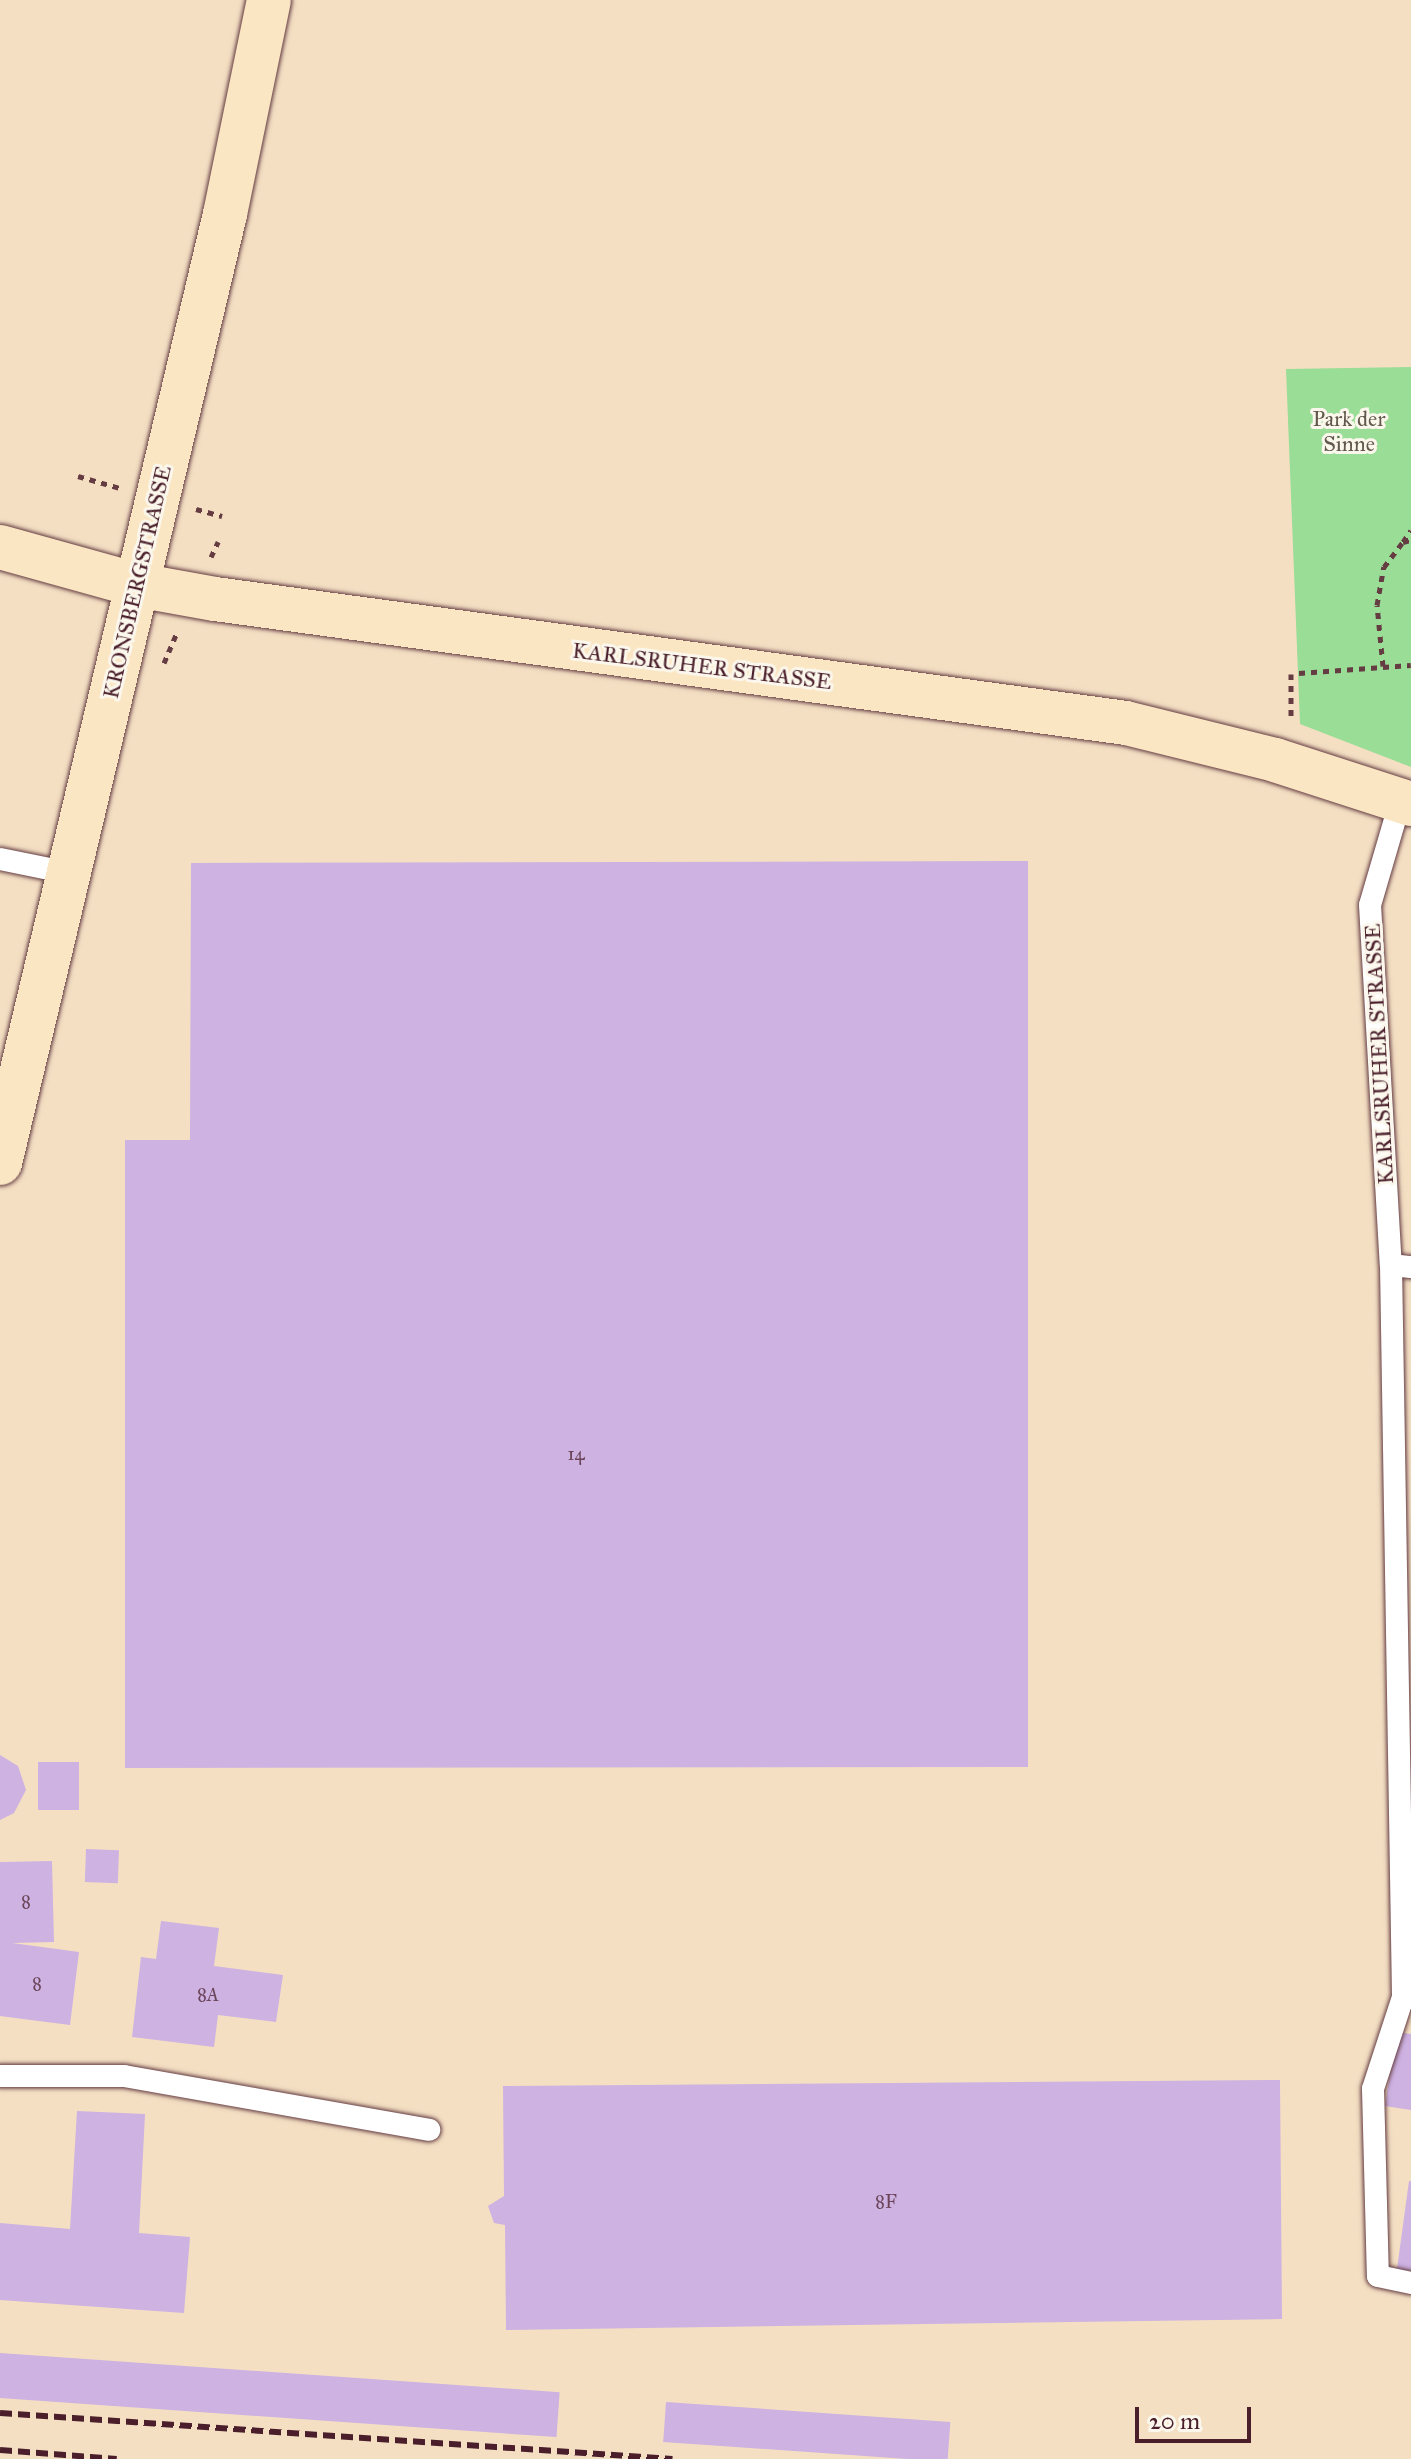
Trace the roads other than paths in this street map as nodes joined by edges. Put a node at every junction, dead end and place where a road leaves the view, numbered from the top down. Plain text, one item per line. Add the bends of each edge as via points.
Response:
1 (269, 0) edge
2 (0, 547) edge
3 (137, 585) junction
4 (1406, 802) edge
5 (0, 859) edge
6 (69, 873) junction
7 (0, 1163) edge
8 (1401, 1266) edge
9 (1407, 1998) edge
10 (0, 2076) edge
11 (429, 2130) dead end
12 (1411, 2283) edge

1 - 3 main road, KRONSBERGSTRASSE via 225,214
2 - 3 main road, KARLSRUHER STRASSE
3 - 4 main road, KARLSRUHER STRASSE via 501,641 1126,723 1275,760
3 - 6 main road, KRONSBERGSTRASSE
4 - 8 lane, KARLSRUHER STRASSE via 1370,905
5 - 6 lane
6 - 7 main road, KRONSBERGSTRASSE
8 - 9 lane, KARLSRUHER STRASSE
9 - 12 lane, KARLSRUHER STRASSE via 1373,2089 1378,2276
10 - 11 lane via 124,2076

